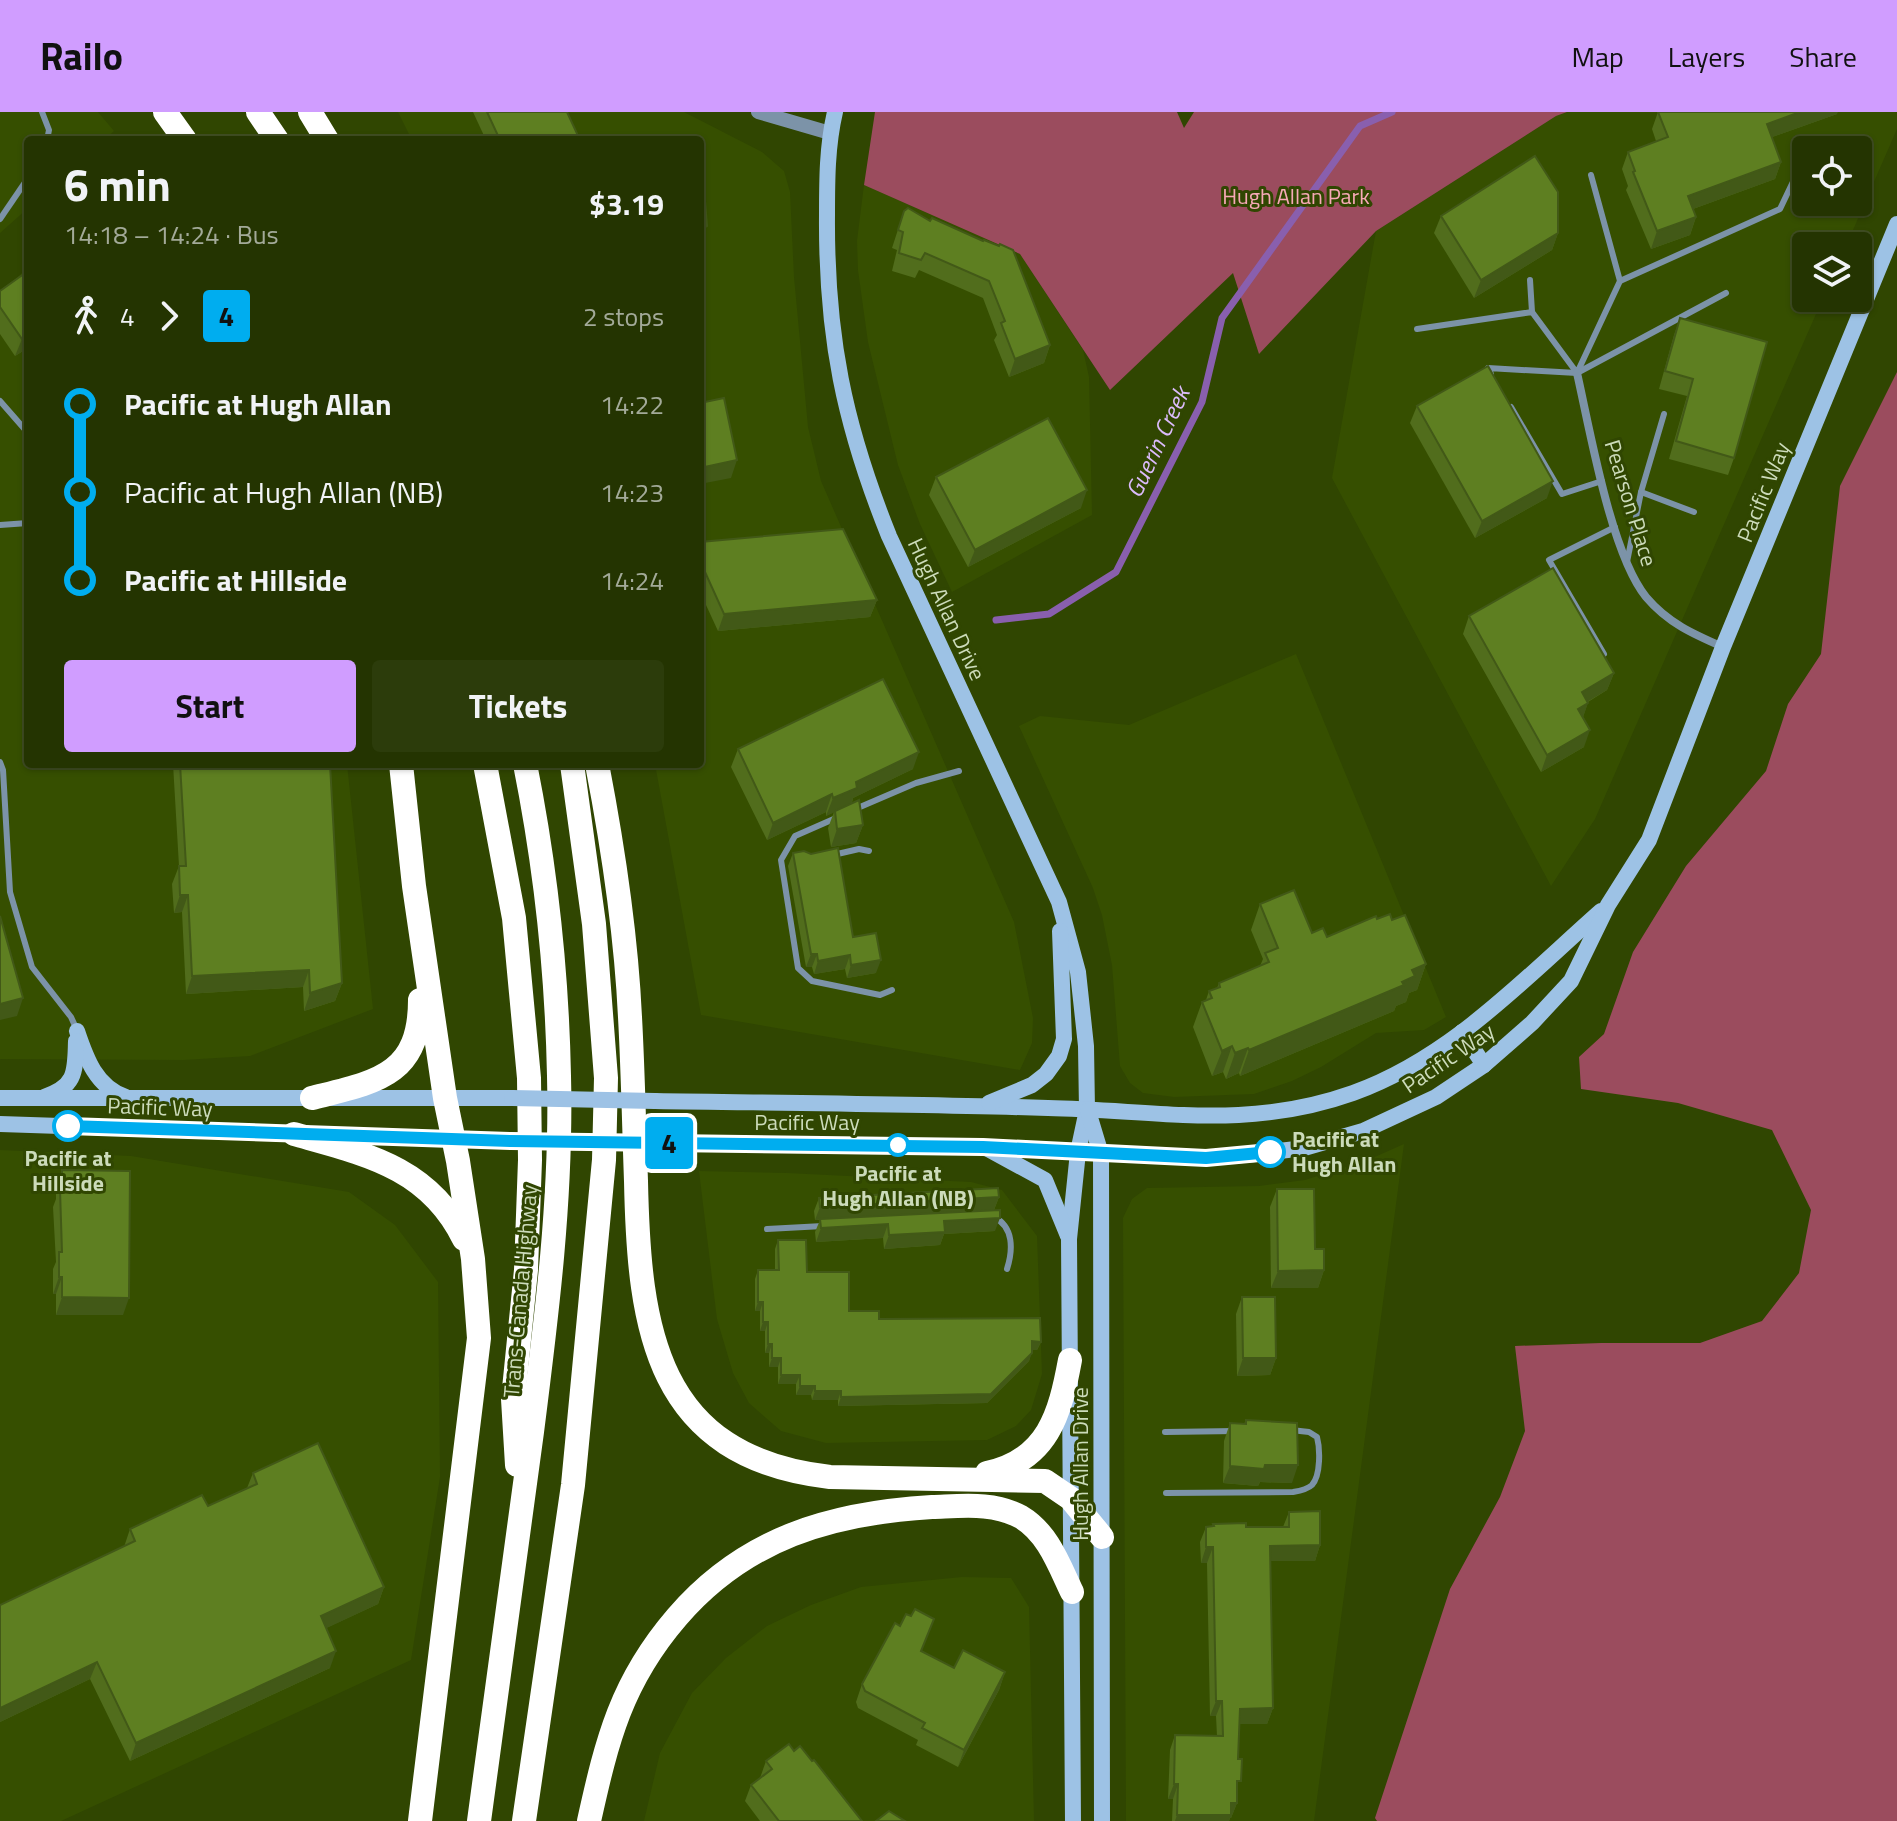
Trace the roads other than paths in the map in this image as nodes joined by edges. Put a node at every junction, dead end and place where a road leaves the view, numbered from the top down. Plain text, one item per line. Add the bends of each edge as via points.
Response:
1 (42, 112) edge
2 (165, 112) edge
3 (258, 112) edge
4 (310, 112) edge
5 (758, 112) edge
6 (835, 112) edge
7 (830, 133) junction
8 (48, 136) edge
9 (182, 136) edge
10 (274, 136) edge
11 (325, 136) edge
12 (1591, 175) dead end
13 (24, 184) edge
14 (1792, 184) edge
15 (0, 219) edge
16 (1897, 224) edge
17 (1530, 280) dead end
18 (1620, 281) junction
19 (1726, 293) dead end
20 (1532, 312) junction
21 (1417, 329) dead end
22 (1577, 373) junction
23 (1496, 381) edge
24 (1503, 393) edge
25 (0, 401) edge
26 (1664, 414) dead end
27 (24, 428) edge
28 (1602, 481) junction
29 (1641, 492) junction
30 (1694, 512) dead end
31 (24, 523) edge
32 (0, 525) edge
33 (1615, 527) junction
34 (1627, 562) junction
35 (1723, 647) junction
36 (1604, 654) edge
37 (0, 762) edge
38 (401, 768) edge
39 (486, 768) edge
40 (526, 768) edge
41 (573, 768) edge
42 (598, 768) edge
43 (959, 771) dead end
44 (4, 838) edge
45 (787, 848) junction
46 (869, 851) dead end
47 (796, 857) edge
48 (819, 858) edge
49 (414, 886) junction
50 (1059, 902) junction
51 (1608, 905) junction
52 (892, 990) dead end
53 (77, 1031) junction
54 (1462, 1032) junction
55 (1484, 1065) junction
56 (0, 1098) edge
57 (312, 1098) junction
58 (445, 1098) junction
59 (36, 1099) junction
60 (133, 1099) junction
61 (980, 1106) junction
62 (1087, 1110) junction
63 (0, 1124) edge
64 (294, 1134) junction
65 (454, 1138) junction
66 (983, 1147) junction
67 (1078, 1152) junction
68 (1101, 1154) junction
69 (980, 1217) edge
70 (830, 1225) edge
71 (767, 1229) dead end
72 (1069, 1239) junction
73 (473, 1259) junction
74 (1007, 1269) dead end
75 (1070, 1360) junction
76 (1285, 1430) edge
77 (1244, 1431) edge
78 (1165, 1432) dead end
79 (961, 1478) junction
80 (1166, 1493) dead end
81 (1070, 1498) junction
82 (520, 1527) junction
83 (1102, 1537) junction
84 (1072, 1592) junction
85 (420, 1821) edge
86 (479, 1821) edge
87 (524, 1821) edge
88 (589, 1821) edge
89 (1073, 1821) edge
90 (1102, 1821) edge

1 - 8 lane
2 - 9 highway
3 - 10 highway
4 - 11 highway
5 - 7 street
6 - 7 main road, Hugh Allan Drive
7 - 50 main road, Hugh Allan Drive via 826,274 847,417 889,536
12 - 18 lane
13 - 15 lane
14 - 18 lane via 1780,209
16 - 35 main road, Pacific Way
17 - 20 lane
18 - 22 lane
19 - 22 lane
20 - 21 lane
20 - 22 lane
22 - 23 lane via 1488,368
22 - 28 street, Pearson Place
24 - 28 lane via 1562,494
25 - 27 lane
26 - 29 lane
28 - 33 street, Pearson Place
29 - 30 lane
29 - 34 lane
31 - 32 lane
33 - 34 street, Pearson Place
33 - 36 lane via 1549,560
34 - 35 street, Pearson Place via 1646,596 1683,630
35 - 51 main road, Pacific Way via 1649,840
37 - 44 lane
38 - 49 highway
39 - 82 highway via 514,918 529,1078 526,1270 513,1399
40 - 82 highway, Trans-Canada Highway via 545,900 559,1078 548,1307
41 - 87 highway via 594,924 606,1078 604,1160 573,1485
42 - 79 highway via 620,906 630,1013 640,1279 660,1361 673,1387 701,1424 723,1442 785,1470 830,1477
43 - 45 lane via 916,783 795,836
44 - 53 lane via 10,892 32,967
45 - 47 lane
45 - 52 lane via 781,860 798,968 812,981 880,995
46 - 48 lane
49 - 57 highway via 420,1028 412,1049 382,1076
49 - 58 highway
50 - 61 main road via 1064,1039 1059,1056 1032,1085
50 - 62 main road, Hugh Allan Drive via 1078,972
51 - 54 main road, Pacific Way
51 - 55 main road, Pacific Way via 1571,981
53 - 59 main road via 72,1078
53 - 60 main road via 99,1079
54 - 55 main road
54 - 62 main road, Pacific Way via 1354,1093 1294,1109 1204,1118
55 - 68 main road, Pacific Way via 1403,1115 1304,1148 1206,1158
56 - 59 main road, Pacific Way
57 - 58 main road, Pacific Way
57 - 60 main road, Pacific Way
58 - 61 main road, Pacific Way, bridge
58 - 65 highway
59 - 60 main road, Pacific Way
61 - 62 main road, Pacific Way
62 - 67 main road, Hugh Allan Drive
62 - 68 main road, Hugh Allan Drive
63 - 64 main road, Pacific Way
64 - 65 main road, Pacific Way
64 - 73 highway via 365,1154 419,1181 451,1214
65 - 66 main road, Pacific Way, bridge
65 - 73 highway
66 - 67 main road, Pacific Way
66 - 72 main road via 1045,1180
67 - 68 main road, Pacific Way
67 - 72 main road, Hugh Allan Drive
68 - 83 main road, Hugh Allan Drive
69 - 74 lane via 1003,1221 1012,1252
70 - 71 lane
72 - 75 main road, Hugh Allan Drive
73 - 85 highway via 479,1338
75 - 79 highway via 1057,1415 1037,1448 1002,1470
75 - 81 main road, Hugh Allan Drive
76 - 80 lane via 1309,1432 1320,1445 1316,1476 1303,1490
77 - 78 lane
79 - 81 highway via 1045,1481
81 - 83 highway
81 - 84 main road, Hugh Allan Drive
82 - 86 highway, Trans-Canada Highway
83 - 90 main road, Hugh Allan Drive
84 - 88 highway via 1036,1527 995,1506 883,1512 788,1534 731,1568 665,1632 615,1717
84 - 89 main road, Hugh Allan Drive

